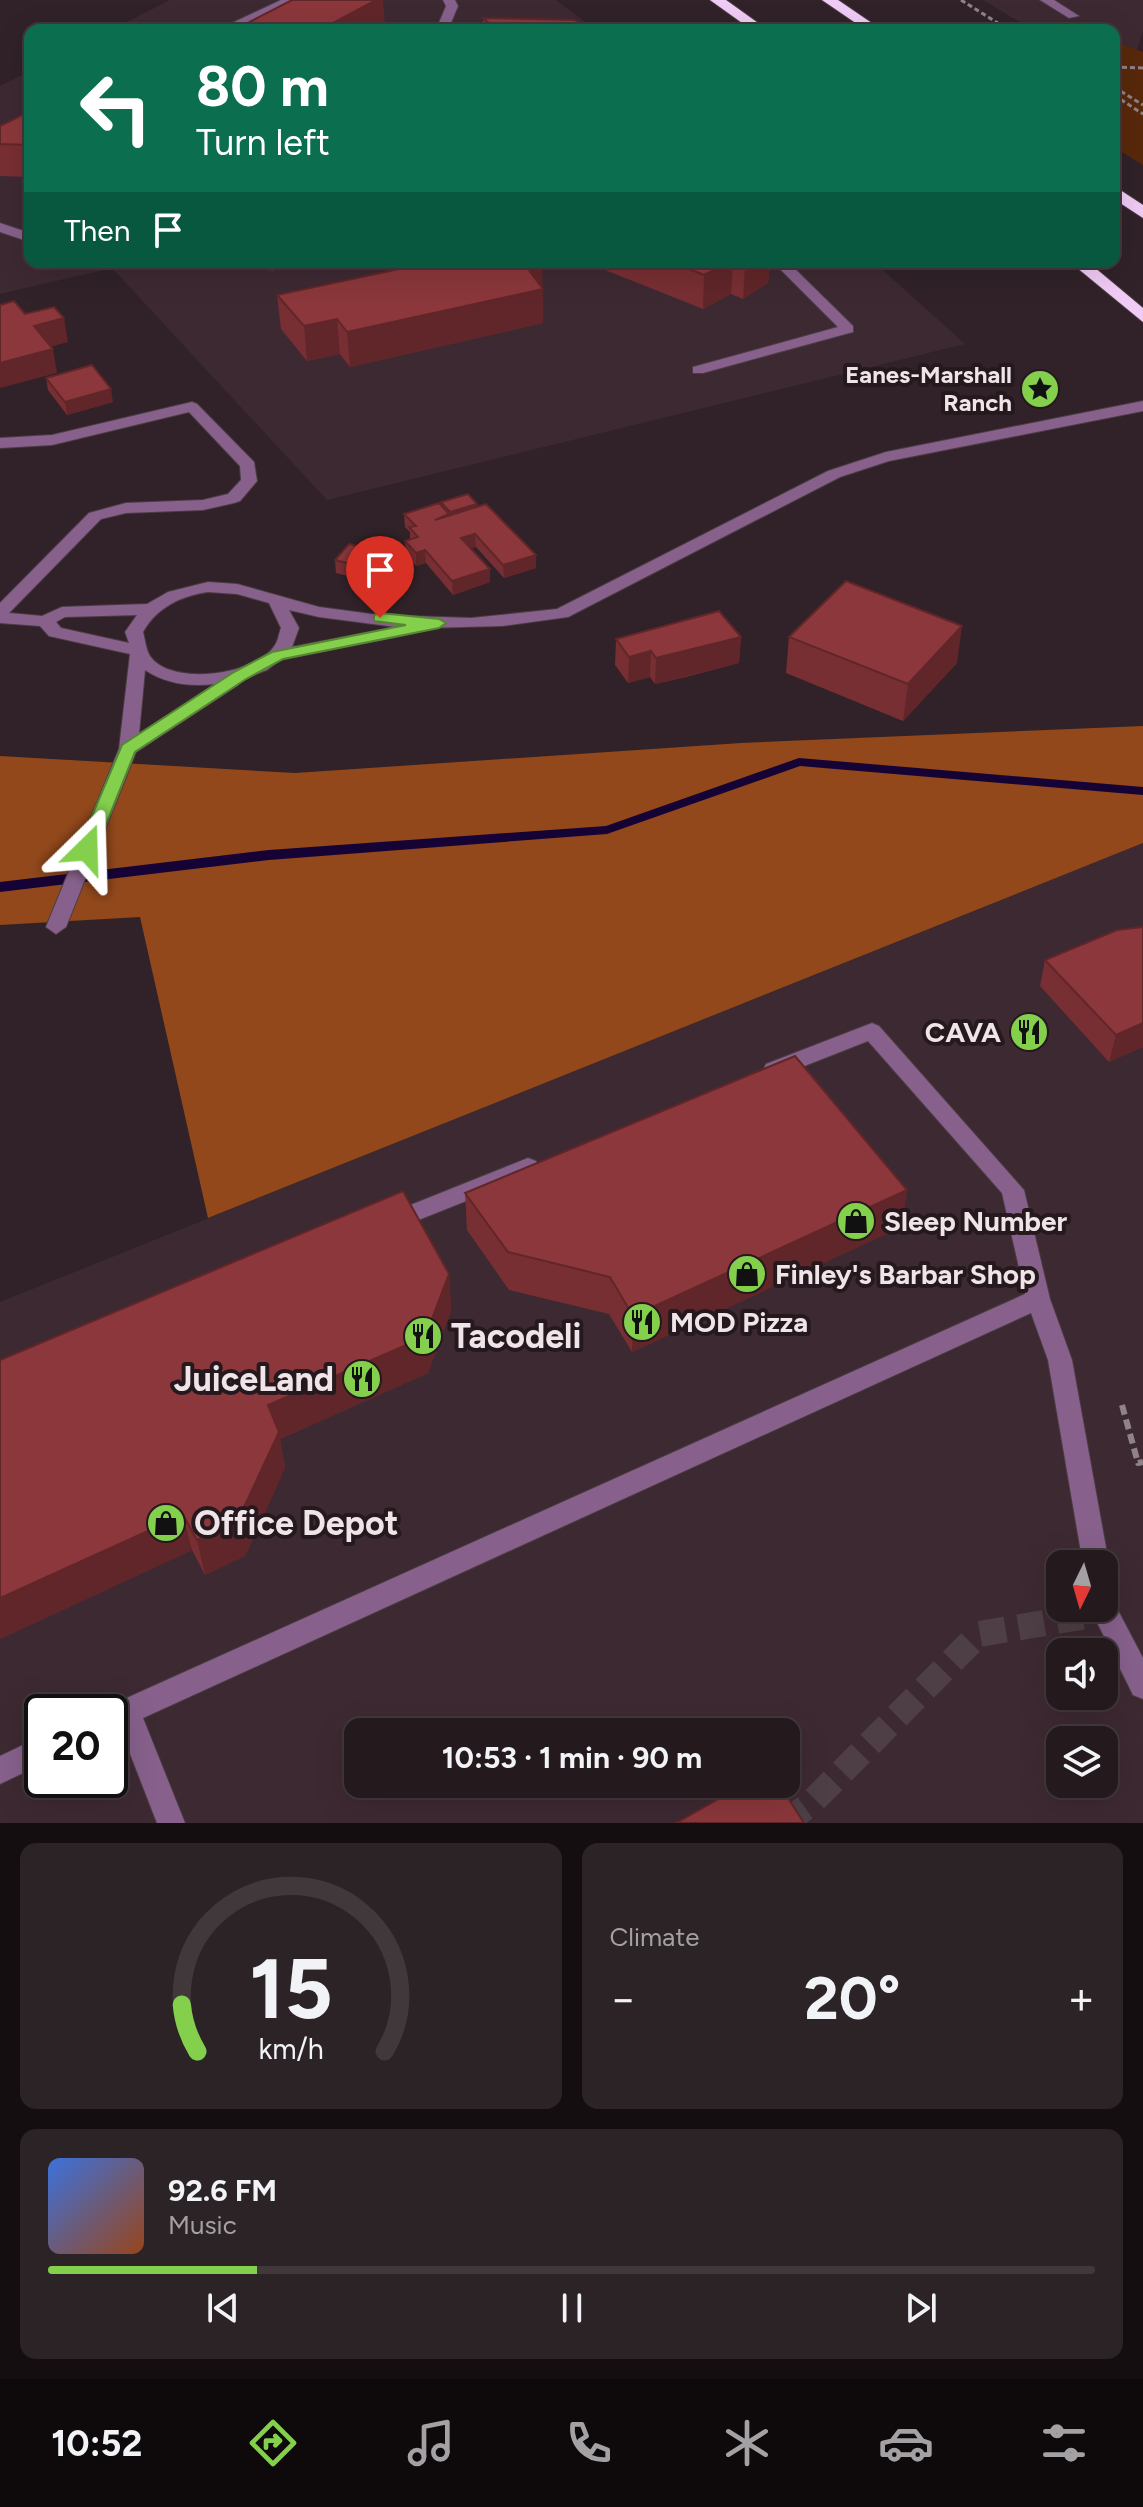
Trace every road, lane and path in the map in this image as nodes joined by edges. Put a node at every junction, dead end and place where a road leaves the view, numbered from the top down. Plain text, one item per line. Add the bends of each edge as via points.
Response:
1 (290, 0) edge
2 (449, 0) edge
3 (717, 0) edge
4 (829, 0) edge
5 (961, 0) edge
6 (1046, 0) edge
7 (1073, 16) dead end
8 (241, 24) edge
9 (444, 24) edge
10 (752, 24) edge
11 (866, 24) edge
12 (999, 24) edge
13 (1120, 67) edge
14 (1143, 68) edge
15 (1120, 91) edge
16 (1120, 99) edge
17 (1143, 105) edge
18 (1143, 114) edge
19 (1120, 196) edge
20 (1143, 213) edge
21 (0, 227) edge
22 (24, 236) edge
23 (786, 268) edge
24 (1085, 268) edge
25 (1143, 317) edge
26 (698, 370) dead end
27 (1143, 406) edge
28 (0, 443) edge
29 (277, 602) junction
30 (150, 609) junction
31 (0, 615) edge
32 (45, 621) junction
33 (439, 623) junction
34 (137, 653) junction
35 (278, 655) junction
36 (240, 676) junction
37 (128, 749) junction
38 (56, 927) dead end
39 (753, 1078) edge
40 (547, 1160) edge
41 (369, 1230) edge
42 (1038, 1299) junction
43 (1122, 1405) dead end
44 (1143, 1462) edge
45 (1094, 1550) edge
46 (1110, 1622) edge
47 (1143, 1686) edge
48 (128, 1710) edge
49 (128, 1735) edge
50 (24, 1759) edge
51 (0, 1770) edge
52 (171, 1823) edge

1 - 8 lane
2 - 9 lane via 452,6
3 - 10 highway
4 - 11 highway
5 - 12 path
6 - 7 lane
13 - 14 path
15 - 17 path
16 - 18 path
19 - 20 highway
21 - 22 lane
23 - 26 lane via 848,329
24 - 25 highway
27 - 33 lane via 886,457 834,474 562,613 528,620
28 - 31 lane via 52,440 192,407 248,465 249,481 234,498 219,502 126,508 95,516
29 - 30 lane via 245,588 204,587
29 - 33 lane via 320,613
29 - 35 lane via 292,628
30 - 32 lane via 62,612
30 - 34 lane via 134,632
31 - 32 lane
32 - 34 lane via 55,632
33 - 35 lane
34 - 36 lane via 169,676
34 - 37 lane
35 - 36 lane
36 - 37 lane
37 - 38 lane
39 - 42 lane via 872,1031 1013,1190
40 - 41 lane
42 - 45 lane via 1060,1360
42 - 48 lane
43 - 44 path via 1138,1463
46 - 47 lane
49 - 52 lane
50 - 51 lane

